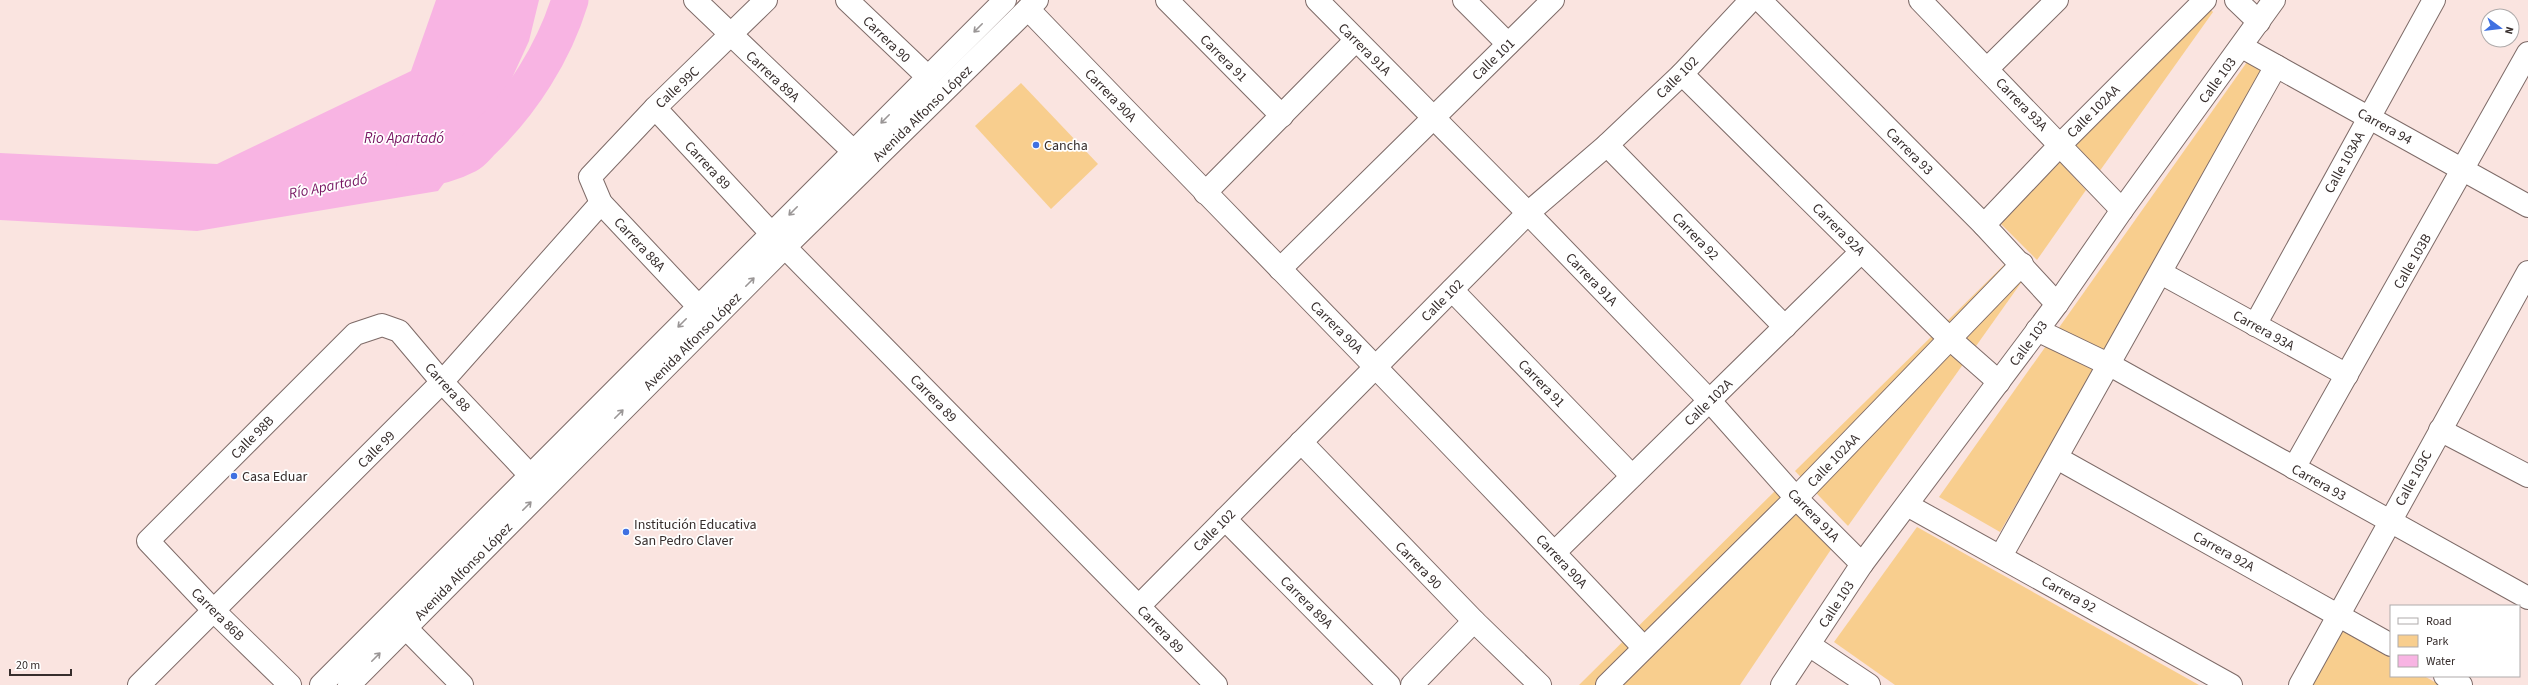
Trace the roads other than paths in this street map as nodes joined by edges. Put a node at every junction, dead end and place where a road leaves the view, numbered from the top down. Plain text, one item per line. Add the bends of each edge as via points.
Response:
1 (695, 0) edge
2 (766, 0) edge
3 (847, 0) edge
4 (1005, 0) edge
5 (1167, 0) edge
6 (1317, 0) edge
7 (1464, 0) edge
8 (1554, 0) edge
9 (1751, 0) edge
10 (1760, 0) edge
11 (1920, 0) edge
12 (2057, 0) edge
13 (2205, 0) edge
14 (2236, 0) edge
15 (2274, 0) edge
16 (2434, 0) edge
17 (1033, 4) edge
18 (2259, 22) junction
19 (731, 36) junction
20 (1356, 40) junction
21 (1508, 44) junction
22 (2242, 47) junction
23 (2528, 53) edge
24 (2276, 66) junction
25 (1988, 69) junction
26 (1682, 74) junction
27 (928, 77) junction
28 (655, 108) junction
29 (1282, 116) junction
30 (1432, 117) junction
31 (2369, 118) junction
32 (2060, 144) junction
33 (1607, 145) junction
34 (853, 152) junction
35 (2463, 170) junction
36 (590, 177) joint
37 (1205, 193) junction
38 (601, 203) junction
39 (2528, 206) edge
40 (2122, 210) junction
41 (1528, 213) junction
42 (1984, 225) junction
43 (778, 240) junction
44 (1861, 252) junction
45 (2022, 264) junction
46 (1280, 269) junction
47 (2528, 272) edge
48 (2161, 273) junction
49 (1452, 290) junction
50 (2057, 304) junction
51 (698, 306) junction
52 (2255, 324) junction
53 (1785, 326) junction
54 (2037, 330) junction
55 (355, 334) joint
56 (1950, 338) junction
57 (1376, 366) junction
58 (2110, 366) junction
59 (2347, 375) junction
60 (442, 382) junction
61 (1999, 382) junction
62 (1709, 400) junction
63 (2440, 430) junction
64 (1301, 442) junction
65 (2057, 458) junction
66 (2294, 468) junction
67 (530, 475) junction
68 (1632, 476) junction
69 (2528, 476) edge
70 (1796, 498) junction
71 (1907, 505) junction
72 (1225, 519) junction
73 (2389, 521) junction
74 (148, 541) joint
75 (1555, 552) junction
76 (2001, 556) junction
77 (1862, 564) junction
78 (2528, 598) edge
79 (1139, 606) junction
80 (215, 612) junction
81 (2338, 615) junction
82 (399, 621) junction
83 (1474, 621) junction
84 (2390, 644) edge
85 (1809, 645) junction
86 (1644, 648) junction
87 (2447, 677) edge
88 (139, 685) edge
89 (290, 685) edge
90 (321, 685) edge
91 (349, 685) edge
92 (462, 685) edge
93 (1216, 685) edge
94 (1389, 685) edge
95 (1412, 685) edge
96 (1540, 685) edge
97 (1606, 685) edge
98 (1782, 685) edge
99 (1869, 685) edge
100 (2231, 685) edge
101 (2300, 685) edge
102 (2461, 685) edge

1 - 19 street, Carrera 89A
2 - 19 street, Calle 99C
3 - 27 street, Carrera 90
4 -> 27 street, Avenida Alfonso López
5 - 29 street, Carrera 91
6 - 20 street, Carrera 91A
7 - 21 street
8 - 21 street, Calle 101
9 - 26 street, Calle 102
10 - 42 street, Carrera 93
11 - 25 street, Carrera 93A
12 - 25 street
13 - 32 street, Calle 102AA
14 - 18 street
15 - 18 street, Calle 103
16 - 31 street, Calle 103AA
17 - 37 street, Carrera 90A
17 - 43 street, Avenida Alfonso López
18 - 22 street, Calle 103
19 - 28 street, Calle 99C
19 - 34 street, Carrera 89A
20 - 29 street
20 - 30 street, Carrera 91A
21 - 30 street, Calle 101
22 - 24 street, Carrera 94
22 - 40 street, Calle 103
23 - 35 street, Calle 103B
24 - 31 street, Carrera 94
24 - 48 street
25 - 32 street, Carrera 93A
26 - 33 street, Calle 102
26 - 44 street, Carrera 92A
27 -> 34 street, Avenida Alfonso López
28 - 36 street, Calle 99C
28 - 43 street, Carrera 89
29 - 37 street
30 - 41 street, Carrera 91A
30 - 46 street, Calle 101
31 - 35 street, Carrera 94
31 - 52 street, Calle 103AA
32 - 40 street, Carrera 93A
32 - 42 street, Calle 102AA
33 - 41 street, Calle 102
33 - 53 street, Carrera 92
34 -> 43 street, Avenida Alfonso López
35 - 39 street, Carrera 94
35 - 59 street, Calle 103B
36 - 38 street, Carrera 88A
37 - 46 street, Carrera 90A
38 - 51 street, Carrera 88A
38 - 60 street, Calle 99
40 - 50 street, Calle 103
41 - 49 street, Calle 102
41 - 62 street, Carrera 91A
42 - 45 street, Carrera 93
43 - 51 street, Avenida Alfonso López
43 - 79 street, Carrera 89
82 -> 43 street, Avenida Alfonso López
44 - 53 street, Calle 102A
44 - 56 street, Carrera 92A
45 - 50 street, Carrera 93
45 - 56 street, Calle 102AA
46 - 57 street, Carrera 90A
47 - 63 street, Calle 103C
48 - 52 street, Carrera 93A
48 - 58 street
49 - 57 street, Calle 102
49 - 68 street, Carrera 91
50 - 54 street, Calle 103
51 -> 67 street, Avenida Alfonso López
52 - 59 street, Carrera 93A
53 - 62 street, Calle 102A
54 - 58 street, Carrera 93
54 - 61 street, Calle 103
55 - 60 street, Carrera 88 via 382,325 399,331
55 - 74 street, Calle 98B
56 - 61 street, Carrera 92A
56 - 70 street, Calle 102AA
57 - 64 street, Calle 102
57 - 75 street, Carrera 90A
58 - 65 street
58 - 66 street, Carrera 93
59 - 66 street, Calle 103B
60 - 67 street, Carrera 88
60 - 80 street, Calle 99
61 - 71 street, Calle 103
62 - 68 street, Calle 102A
62 - 70 street, Carrera 91A
63 - 69 street
63 - 73 street, Calle 103C
64 - 72 street, Calle 102
64 - 83 street, Carrera 90
65 - 76 street
65 - 81 street, Carrera 92A
66 - 73 street, Carrera 93
67 - 82 street, Avenida Alfonso López
68 - 75 street, Calle 102A
70 - 77 street, Carrera 91A
70 - 86 street, Calle 102AA
71 - 76 street, Carrera 92
71 - 77 street, Calle 103
72 - 79 street, Calle 102
72 - 94 street, Carrera 89A
73 - 78 street, Carrera 93
73 - 81 street, Calle 103C
74 - 80 street, Carrera 86B
75 - 86 street, Carrera 90A
76 - 100 street, Carrera 92
77 - 85 street, Calle 103
79 - 93 street, Carrera 89
80 - 88 street, Calle 99
80 - 89 street, Carrera 86B
81 - 84 street, Carrera 92A
81 - 101 street, Calle 103C
82 - 90 street, Avenida Alfonso López
91 -> 82 street, Avenida Alfonso López
82 - 92 street
83 - 95 street
83 - 96 street, Carrera 90
85 - 98 street, Calle 103
85 - 99 street
86 - 97 street, Calle 102AA
87 - 102 street

